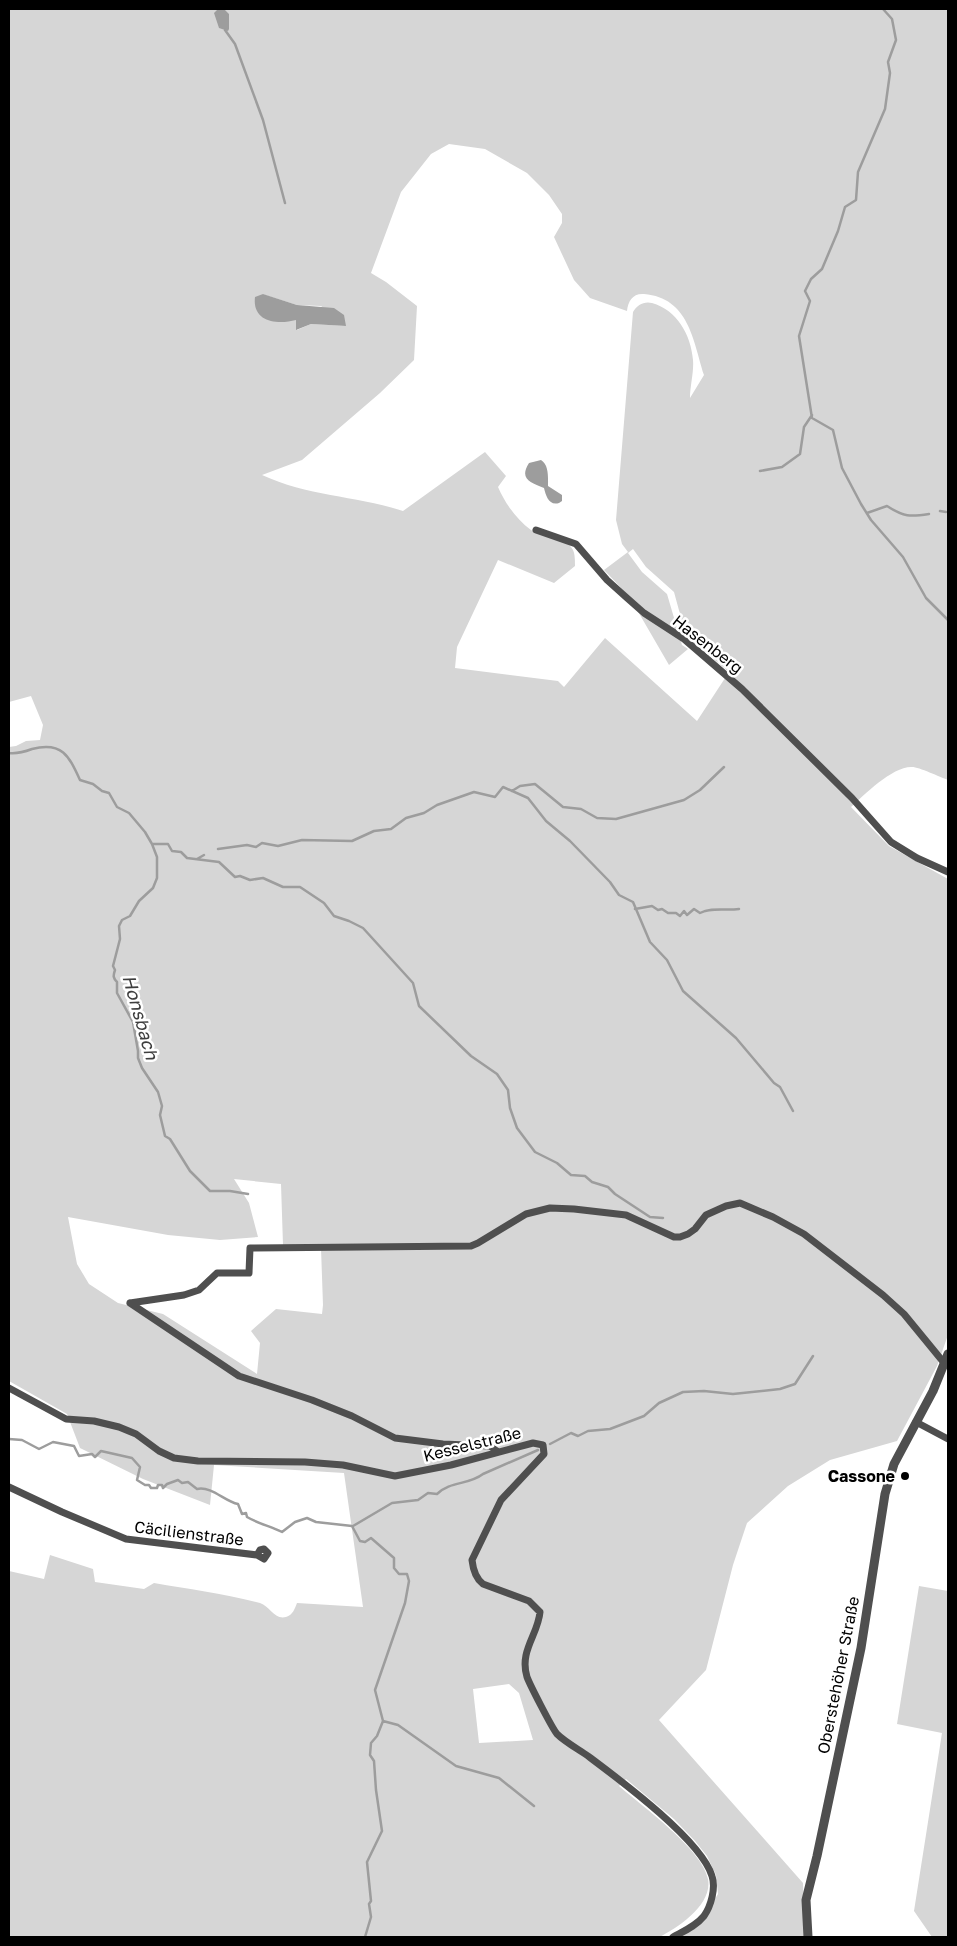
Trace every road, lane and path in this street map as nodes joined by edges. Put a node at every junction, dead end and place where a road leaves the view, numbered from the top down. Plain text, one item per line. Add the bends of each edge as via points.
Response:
1 (536, 530) dead end
2 (948, 872) edge
3 (948, 1354) edge
4 (945, 1364) junction
5 (9, 1388) edge
6 (916, 1422) junction
7 (948, 1439) edge
8 (498, 1452) junction
9 (9, 1487) edge
10 (257, 1555) dead end
11 (673, 1937) edge
12 (808, 1937) edge

1 - 2 street, Hasenberg via 576,544 607,580 644,613 684,639 742,688 852,798 891,842
3 - 4 street, Oberstehöher Straße
4 - 6 street, Oberstehöher Straße
4 - 8 street via 904,1314 883,1295 804,1234 740,1203 712,1211 695,1229 680,1237 626,1215 550,1208 526,1214 471,1246 250,1248 249,1272 217,1273 199,1290 130,1303 239,1376 320,1403 395,1438 490,1446
5 - 8 street, Kesselstraße via 66,1419 94,1421 136,1434 174,1458 343,1465 395,1476
6 - 7 street
6 - 12 street, Oberstehöher Straße via 894,1464 885,1494 860,1648 806,1900
8 - 11 street, Kesselstraße via 532,1443 541,1444 545,1451 501,1500 472,1560 473,1570 483,1584 529,1601 540,1612 525,1655 527,1677 557,1734 658,1813 688,1840 707,1864 713,1878 708,1908 694,1925
9 - 10 street, Cäcilienstraße via 126,1539

